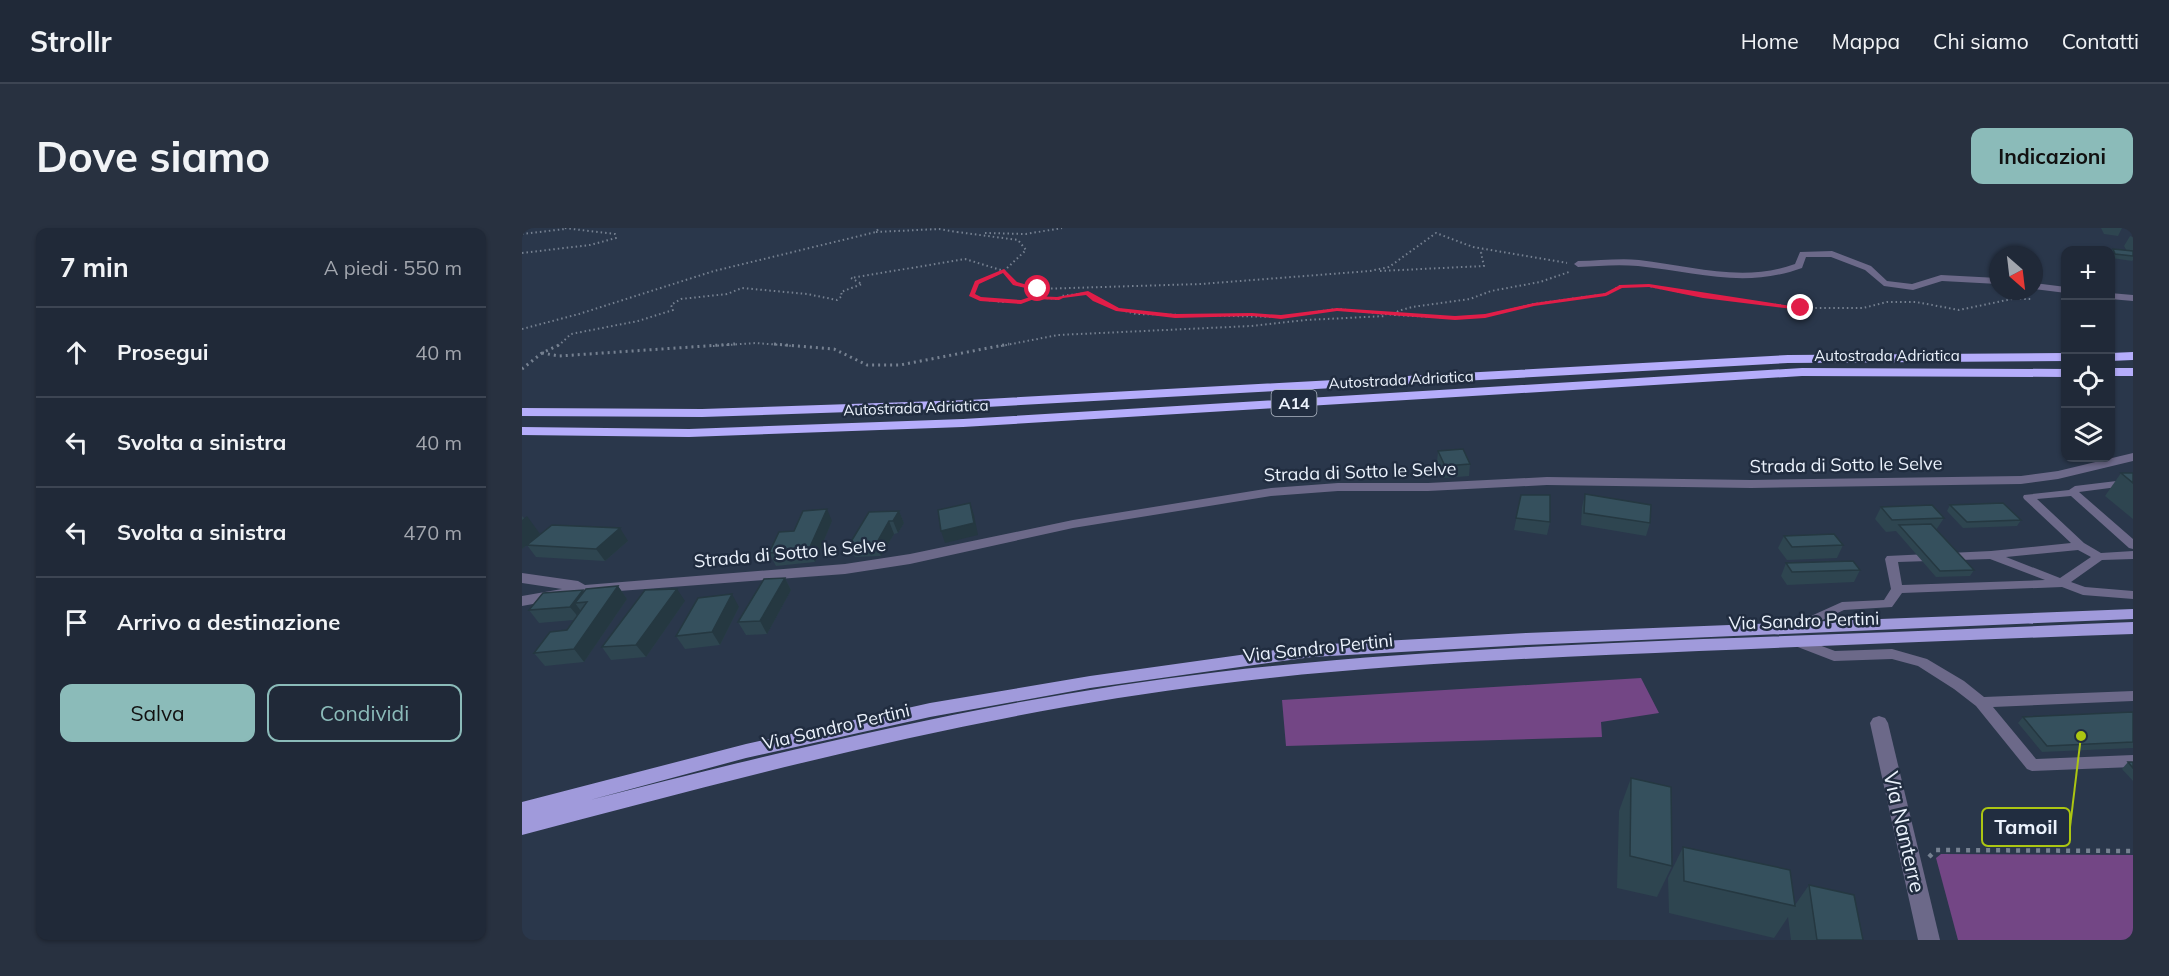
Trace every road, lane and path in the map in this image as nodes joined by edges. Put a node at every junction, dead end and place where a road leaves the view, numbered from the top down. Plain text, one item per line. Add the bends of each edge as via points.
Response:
1 (564, 228) edge
2 (568, 228) edge
3 (879, 228) edge
4 (1062, 228) edge
5 (876, 232) junction
6 (957, 232) junction
7 (522, 234) edge
8 (1484, 249) junction
9 (522, 253) edge
10 (1578, 264) junction
11 (1004, 271) junction
12 (1370, 272) junction
13 (1989, 280) edge
14 (2043, 287) edge
15 (2061, 289) edge
16 (2115, 296) edge
17 (2133, 298) edge
18 (2012, 300) edge
19 (1395, 315) junction
20 (522, 328) edge
21 (542, 353) junction
22 (2133, 356) edge
23 (2061, 357) edge
24 (2115, 357) edge
25 (522, 369) edge
26 (2115, 372) edge
27 (2133, 372) edge
28 (2061, 373) edge
29 (522, 412) edge
30 (522, 431) edge
31 (2133, 457) edge
32 (2133, 482) edge
33 (2073, 493) junction
34 (2133, 545) edge
35 (2080, 546) junction
36 (1991, 555) junction
37 (2133, 555) edge
38 (2099, 557) junction
39 (522, 578) edge
40 (522, 584) edge
41 (2059, 584) junction
42 (592, 588) junction
43 (1897, 589) junction
44 (2133, 595) edge
45 (526, 600) edge
46 (2133, 614) edge
47 (2133, 628) edge
48 (1794, 635) junction
49 (2133, 696) edge
50 (1981, 702) junction
51 (1879, 723) dead end
52 (2133, 761) edge
53 (522, 810) edge
54 (522, 826) edge
55 (2133, 851) edge
56 (1913, 874) junction
57 (1929, 940) edge

1 - 2 path
2 - 7 path
2 - 9 path via 615,234 616,238 580,247
3 - 5 path
4 - 6 path via 1026,234
5 - 6 path
5 - 20 path via 714,271
6 - 11 path via 1018,240 1026,250
8 - 10 path
8 - 12 path via 1436,233 1389,267
8 - 12 path via 1484,266
10 - 13 street via 1637,262 1722,275 1780,275 1798,266 1803,254 1832,254 1869,268 1884,283 1913,287 1941,278
10 - 19 path via 1577,270 1540,282 1470,299 1412,307
11 - 12 path via 1015,284 1038,289 1202,285
11 - 19 path via 977,283 971,295 1021,302 1033,297 1088,293 1118,310 1175,316 1281,317 1337,309
11 - 21 path via 965,259 851,278 862,284 841,292 837,300 742,288 727,294 681,299 671,305 673,310 571,334 560,345
14 - 15 street
16 - 17 street
18 - 19 path via 1959,310 1916,302 1887,302 1863,308 1801,308 1649,286 1620,286 1606,294 1534,304 1485,316
19 - 21 path via 1251,327 1058,334 879,366 867,365 834,349 756,343 559,356
21 - 25 path
22 - 24 highway
23 - 29 highway, Autostrada Adriatica / A14 via 1788,358 968,404 702,413
26 - 27 highway
28 - 30 highway, Autostrada Adriatica / A14 via 1802,372 963,423 689,433
31 - 42 street, Strada di Sotto le Selve via 2058,475 2010,480 1751,484 1547,481 1271,492 1073,524 845,569
32 - 33 lane via 2075,489
33 - 34 lane
33 - 35 lane via 2028,497
35 - 36 lane
35 - 38 lane
36 - 41 lane
36 - 43 lane via 1891,558
37 - 38 lane
38 - 41 lane
39 - 42 street
40 - 45 street via 526,587
41 - 43 lane
41 - 44 lane via 2092,593
42 - 45 street, Strada di Sotto le Selve
43 - 48 lane via 1888,604 1842,606
46 - 48 main road, Via Sandro Pertini
47 - 48 main road, Via Sandro Pertini
48 - 50 lane via 1833,656 1892,654 1922,662
48 - 53 main road, Via Sandro Pertini via 1312,651 1201,666 930,710 746,751
48 - 54 main road, Via Sandro Pertini via 1377,661 1091,696 932,725
49 - 50 lane
50 - 52 lane via 2032,765
51 - 56 street, Via Nanterre
55 - 56 path via 1936,850 1929,857 1933,878
56 - 57 street, Via Nanterre

